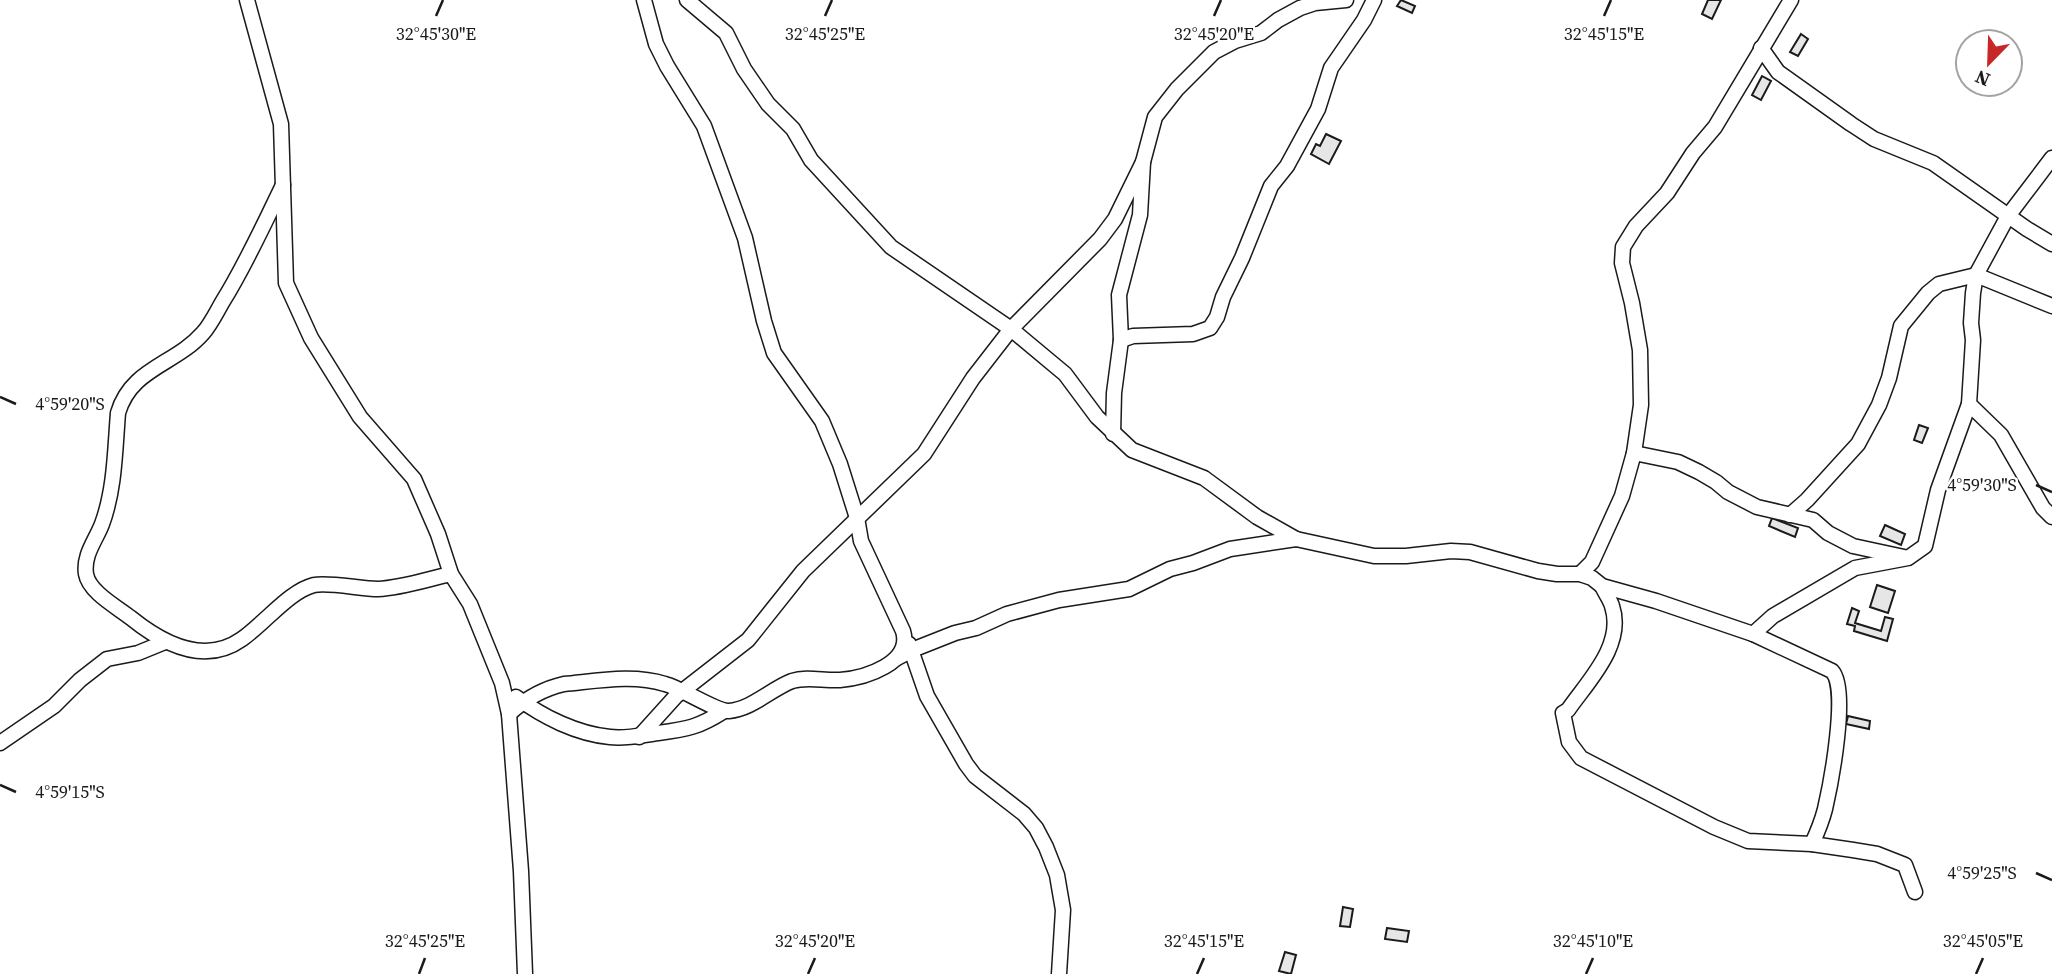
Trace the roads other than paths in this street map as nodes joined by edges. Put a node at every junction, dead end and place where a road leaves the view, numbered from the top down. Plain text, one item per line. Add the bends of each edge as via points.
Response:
1 (247, 0) edge
2 (645, 0) edge
3 (687, 0) edge
4 (1346, 0) edge
5 (1374, 0) edge
6 (1791, 0) edge
7 (1761, 48) junction
8 (2052, 158) edge
9 (1143, 162) junction
10 (283, 184) junction
11 (2008, 216) junction
12 (2052, 244) edge
13 (1976, 275) junction
14 (2052, 306) edge
15 (1011, 329) junction
16 (1121, 340) junction
17 (1969, 404) junction
18 (1113, 434) junction
19 (1634, 453) junction
20 (1790, 515) junction
21 (2052, 517) edge
22 (857, 518) junction
23 (1296, 539) junction
24 (1908, 558) junction
25 (451, 574) junction
26 (1580, 574) junction
27 (1602, 586) junction
28 (1754, 634) junction
29 (165, 642) junction
30 (909, 645) junction
31 (502, 683) junction
32 (682, 691) junction
33 (522, 702) junction
34 (724, 711) junction
35 (509, 714) junction
36 (639, 737) junction
37 (0, 743) edge
38 (1812, 845) junction
39 (1914, 892) dead end
40 (526, 974) edge
41 (1059, 974) edge

1 - 10 street via 281,124
2 - 22 street via 656,44 705,126 745,238 774,353 822,421
3 - 15 street via 726,33 744,69 768,104 793,129 811,160 891,247
4 - 9 street via 1300,8 1261,33 1214,52 1155,117
5 - 16 street via 1331,68 1318,109 1271,186 1210,328 1193,334 1133,335
6 - 7 street
7 - 11 street via 1778,72 1851,124 1874,139 1933,163
7 - 19 street via 1715,127 1623,247 1642,380
8 - 11 street
9 - 15 street via 1100,239
9 - 16 street via 1140,215 1119,295
10 - 25 street via 286,283 311,338 360,417 414,479
10 - 29 street via 239,275 202,334 136,380 121,401 111,493 85,570 96,590
11 - 12 street
11 - 13 street
13 - 14 street
13 - 17 street
13 - 20 street via 1939,284 1904,321 1870,425 1845,461
15 - 18 street via 1065,374
15 - 22 street via 923,454
16 - 18 street
17 - 21 street via 2001,435
17 - 24 street via 1938,490 1925,546
18 - 23 street via 1132,450 1204,478
19 - 20 street via 1678,462 1757,507
19 - 26 street via 1607,532 1592,562
20 - 24 street via 1813,520 1828,534 1853,546
22 - 30 street via 861,541
22 - 32 street via 803,571 748,640
23 - 26 street via 1374,556 1470,552 1538,571
23 - 30 street via 1230,549 1129,589 1059,600
24 - 28 street via 1855,568 1773,616
25 - 29 street via 381,589 316,585 280,606 240,641 204,652
25 - 31 street via 470,604
26 - 27 street
27 - 28 street
27 - 38 street via 1612,607 1614,629 1595,673 1563,713 1574,751 1748,841
28 - 38 street via 1832,671 1839,681 1828,791
29 - 37 street via 107,659 54,706
30 - 34 street via 869,674 790,682
30 - 41 street via 927,696 966,764 1024,814 1046,847 1063,910
31 - 33 street
31 - 35 street
32 - 33 street via 642,678 552,687
32 - 34 street
32 - 36 street
33 - 35 street
33 - 36 street via 583,732
34 - 36 street via 701,726
35 - 40 street
38 - 39 street via 1877,854 1905,865

